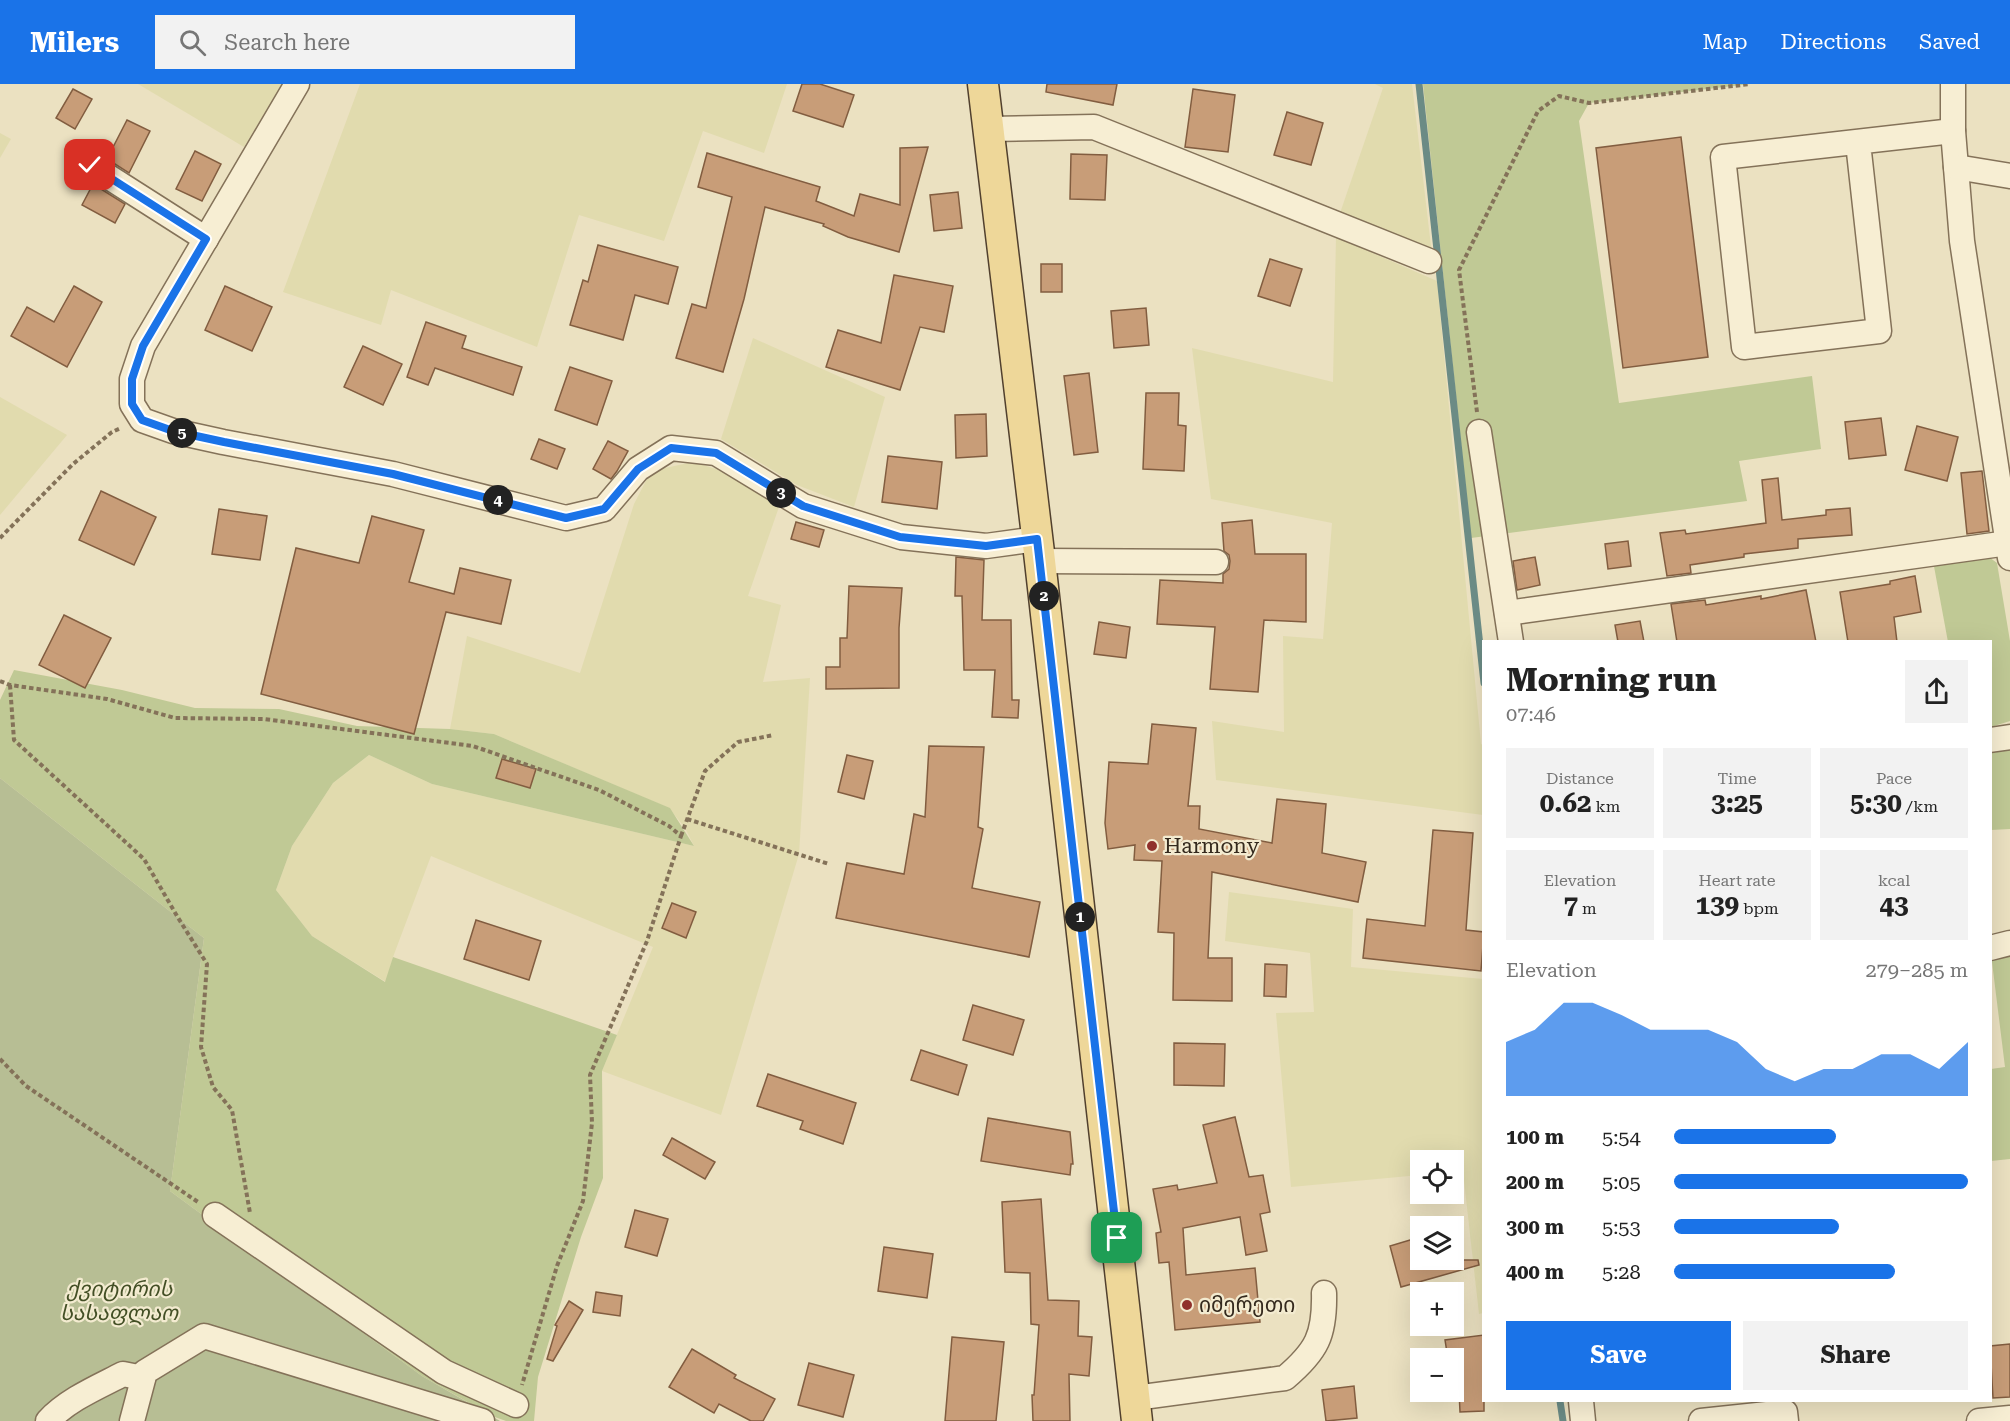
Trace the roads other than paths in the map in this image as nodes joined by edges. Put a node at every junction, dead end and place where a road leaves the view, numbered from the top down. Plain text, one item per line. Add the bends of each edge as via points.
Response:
1 (297, 84) edge
2 (984, 84) edge
3 (1953, 84) edge
4 (989, 129) junction
5 (1953, 131) junction
6 (1858, 143) junction
7 (90, 165) dead end
8 (1956, 167) junction
9 (2010, 176) edge
10 (206, 239) junction
11 (1439, 264) road end
12 (1479, 432) road end
13 (1039, 550) junction
14 (2009, 550) edge
15 (1216, 562) dead end
16 (1507, 613) junction
17 (1510, 640) edge
18 (2010, 737) edge
19 (1992, 740) edge
20 (2010, 943) edge
21 (1992, 948) edge
22 (215, 1215) road end
23 (1324, 1293) dead end
24 (143, 1378) junction
25 (1581, 1402) edge
26 (516, 1405) road end
27 (1136, 1409) edge
28 (2010, 1418) edge
29 (48, 1421) edge
30 (132, 1421) edge
31 (482, 1421) edge
32 (1583, 1421) edge
33 (1701, 1421) edge
34 (1786, 1421) edge
35 (1979, 1421) edge

1 - 10 street
2 - 4 main road
3 - 5 street
4 - 11 street via 1095,127
4 - 13 main road
5 - 6 street
5 - 8 street
6 - 6 street via 1723,157 1744,347 1880,331
7 - 10 street
8 - 9 street
8 - 14 street via 1962,241
10 - 13 street via 143,346 132,379 132,404 142,420 213,440 393,474 566,518 604,509 638,469 671,448 716,453 803,506 900,537
12 - 16 street
13 - 15 street
13 - 27 main road
14 - 16 street
16 - 17 street
18 - 19 street
20 - 21 street
22 - 26 street via 444,1372
23 - 27 street via 1325,1317 1317,1344 1285,1378
24 - 29 street via 123,1374 84,1394
24 - 30 street
24 - 31 street via 145,1372 204,1335
25 - 32 street
28 - 35 street
33 - 34 street via 1785,1412

